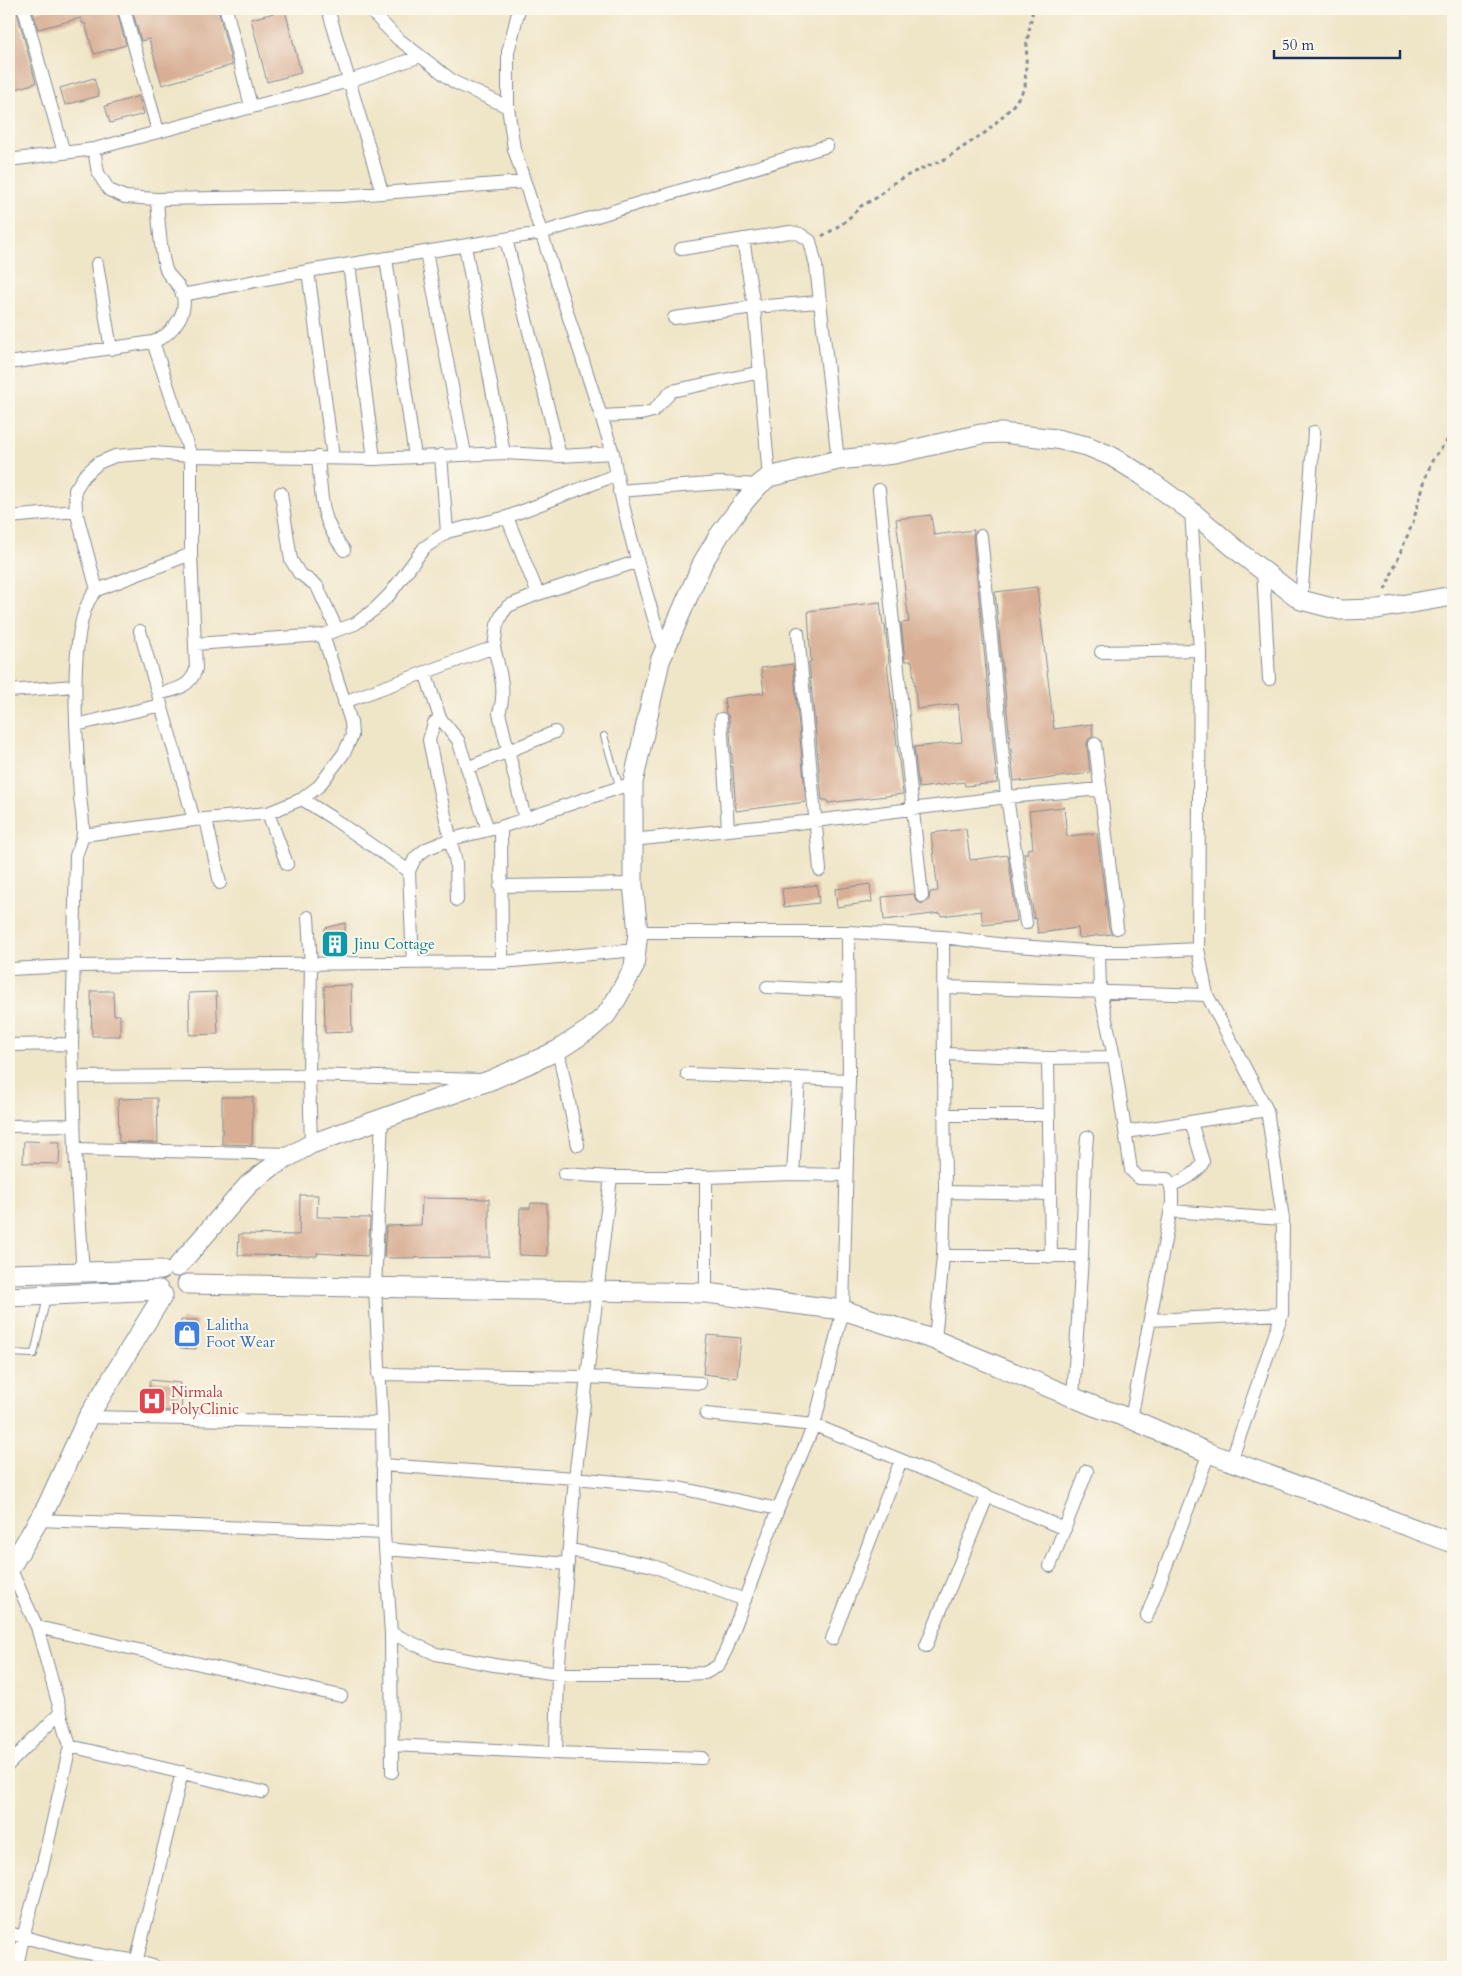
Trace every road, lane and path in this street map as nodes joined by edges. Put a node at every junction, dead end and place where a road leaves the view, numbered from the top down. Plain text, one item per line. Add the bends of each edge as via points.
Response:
1 (24, 9) edge
2 (124, 9) edge
3 (226, 9) edge
4 (328, 9) edge
5 (369, 9) edge
6 (520, 9) edge
7 (1033, 9) edge
8 (421, 56) junction
9 (349, 81) junction
10 (251, 106) junction
11 (508, 107) junction
12 (158, 131) junction
13 (827, 146) dead end
14 (94, 148) junction
15 (64, 153) junction
16 (9, 160) edge
17 (524, 182) junction
18 (382, 192) junction
19 (157, 199) junction
20 (541, 234) junction
21 (506, 239) junction
22 (743, 240) junction
23 (810, 241) junction
24 (466, 246) junction
25 (681, 249) dead end
26 (426, 252) junction
27 (386, 258) junction
28 (97, 264) dead end
29 (349, 264) junction
30 (308, 271) junction
31 (182, 294) junction
32 (819, 302) junction
33 (754, 307) junction
34 (674, 318) dead end
35 (153, 342) junction
36 (111, 349) junction
37 (9, 363) edge
38 (761, 372) junction
39 (601, 416) junction
40 (1314, 432) dead end
41 (1453, 433) edge
42 (504, 453) junction
43 (613, 453) junction
44 (465, 454) junction
45 (191, 456) junction
46 (441, 456) junction
47 (560, 456) junction
48 (318, 457) junction
49 (415, 457) junction
50 (333, 458) junction
51 (374, 459) junction
52 (838, 460) junction
53 (616, 475) junction
54 (764, 481) junction
55 (879, 490) dead end
56 (619, 491) junction
57 (281, 493) dead end
58 (76, 511) junction
59 (1191, 511) junction
60 (9, 517) edge
61 (507, 517) junction
62 (447, 532) junction
63 (980, 536) dead end
64 (344, 550) dead end
65 (191, 554) junction
66 (636, 562) junction
67 (1263, 570) junction
68 (97, 590) junction
69 (538, 594) junction
70 (1453, 596) edge
71 (1301, 600) junction
72 (1377, 609) junction
73 (336, 630) junction
74 (140, 631) dead end
75 (798, 633) dead end
76 (323, 635) junction
77 (195, 644) junction
78 (494, 647) junction
79 (1200, 650) junction
80 (664, 652) junction
81 (1101, 652) dead end
82 (425, 672) junction
83 (1269, 679) dead end
84 (75, 686) junction
85 (9, 691) edge
86 (160, 699) junction
87 (344, 702) junction
88 (440, 718) junction
89 (721, 719) dead end
90 (76, 725) junction
91 (555, 732) dead end
92 (604, 736) dead end
93 (1094, 744) dead end
94 (507, 751) junction
95 (467, 768) junction
96 (626, 786) junction
97 (1102, 789) junction
98 (1007, 797) junction
99 (302, 799) junction
100 (914, 808) junction
101 (268, 813) junction
102 (525, 819) junction
103 (200, 820) junction
104 (815, 821) junction
105 (494, 828) junction
106 (728, 829) junction
107 (83, 835) junction
108 (451, 840) junction
109 (632, 840) junction
110 (286, 864) dead end
111 (820, 870) dead end
112 (409, 871) junction
113 (220, 884) dead end
114 (633, 884) junction
115 (500, 886) junction
116 (922, 896) dead end
117 (457, 900) dead end
118 (308, 917) dead end
119 (1026, 923) dead end
120 (1117, 928) dead end
121 (848, 932) junction
122 (944, 937) junction
123 (637, 941) junction
124 (1198, 950) junction
125 (1099, 952) junction
126 (502, 962) junction
127 (412, 963) junction
128 (311, 965) junction
129 (72, 966) junction
130 (9, 970) edge
131 (767, 987) dead end
132 (944, 987) junction
133 (1100, 990) junction
134 (849, 991) junction
135 (1207, 995) junction
136 (72, 1044) junction
137 (9, 1045) edge
138 (558, 1050) junction
139 (945, 1054) junction
140 (1114, 1057) junction
141 (1048, 1058) junction
142 (687, 1074) dead end
143 (309, 1075) junction
144 (74, 1077) junction
145 (799, 1078) junction
146 (491, 1080) junction
147 (849, 1080) junction
148 (1267, 1110) junction
149 (945, 1115) junction
150 (1050, 1115) junction
151 (382, 1118) junction
152 (1191, 1122) junction
153 (74, 1125) junction
154 (9, 1126) edge
155 (1126, 1132) junction
156 (1087, 1136) dead end
157 (311, 1144) junction
158 (578, 1145) dead end
159 (75, 1149) junction
160 (294, 1154) junction
161 (564, 1174) dead end
162 (793, 1174) junction
163 (846, 1175) junction
164 (610, 1177) junction
165 (706, 1177) junction
166 (1171, 1186) junction
167 (945, 1192) junction
168 (1050, 1194) junction
169 (1171, 1211) junction
170 (1283, 1219) junction
171 (943, 1256) junction
172 (1082, 1256) junction
173 (1051, 1257) junction
174 (169, 1269) junction
175 (83, 1273) junction
176 (9, 1274) edge
177 (187, 1284) junction
178 (375, 1288) junction
179 (597, 1290) junction
180 (161, 1292) junction
181 (706, 1293) junction
182 (47, 1296) junction
183 (9, 1297) edge
184 (843, 1310) junction
185 (1282, 1314) junction
186 (1150, 1320) junction
187 (935, 1340) junction
188 (9, 1353) edge
189 (378, 1374) junction
190 (587, 1377) junction
191 (700, 1383) dead end
192 (1073, 1397) junction
193 (706, 1414) dead end
194 (88, 1417) junction
195 (1131, 1419) junction
196 (382, 1423) junction
197 (814, 1425) junction
198 (1209, 1453) junction
199 (901, 1460) junction
200 (1230, 1461) junction
201 (382, 1465) junction
202 (1086, 1471) dead end
203 (575, 1478) junction
204 (987, 1497) junction
205 (778, 1509) junction
206 (38, 1520) junction
207 (1065, 1530) junction
208 (384, 1533) junction
209 (1453, 1543) edge
210 (385, 1549) junction
211 (570, 1550) junction
212 (568, 1564) junction
213 (1050, 1566) dead end
214 (9, 1569) edge
215 (745, 1600) junction
216 (1147, 1616) dead end
217 (37, 1627) junction
218 (391, 1633) junction
219 (832, 1639) dead end
220 (926, 1646) dead end
221 (558, 1674) junction
222 (341, 1696) dead end
223 (60, 1712) junction
224 (392, 1745) junction
225 (70, 1746) junction
226 (556, 1754) junction
227 (702, 1758) dead end
228 (9, 1764) edge
229 (182, 1772) junction
230 (392, 1772) dead end
231 (262, 1792) dead end
232 (9, 1933) edge
233 (22, 1937) junction
234 (136, 1964) edge
235 (16, 1967) edge
236 (155, 1967) edge

1 - 15 street
2 - 12 street
3 - 10 street
4 - 9 street
5 - 8 street
6 - 11 street via 508,52
7 - 23 path via 1027,42 1025,88 1012,107 986,132 944,160 899,180 861,206 846,221
8 - 9 street
8 - 11 street via 454,82
9 - 10 street
9 - 18 street
10 - 12 street
11 - 17 street via 514,149
12 - 14 street
13 - 20 street
14 - 15 street
14 - 19 street via 98,173 109,190 125,197
15 - 16 street
17 - 18 street
17 - 20 street
18 - 19 street via 342,196
19 - 31 street via 167,272
20 - 21 street
20 - 39 street
21 - 24 street
21 - 47 street
22 - 23 street via 790,232
22 - 25 street
22 - 33 street
23 - 32 street
24 - 26 street
24 - 42 street
26 - 27 street
26 - 44 street
27 - 29 street
27 - 49 street
28 - 36 street
29 - 30 street
29 - 51 street
30 - 31 street
30 - 50 street
31 - 35 street via 184,308 179,318 164,337
32 - 33 street
32 - 52 street
33 - 34 street
33 - 38 street
35 - 36 street
35 - 45 street
36 - 37 street
38 - 39 street via 672,390 653,411
38 - 54 street
39 - 43 street
40 - 71 street
41 - 72 path via 1433,459 1413,522
42 - 44 street
42 - 47 street
43 - 47 street
43 - 53 street
44 - 46 street
45 - 48 street
45 - 58 street via 140,453 115,456 98,463 75,490
45 - 65 street
46 - 49 street
46 - 62 street
48 - 50 street
48 - 64 street via 323,511 330,530
49 - 51 street
50 - 51 street
52 - 54 main road
52 - 59 main road via 894,454 981,434 1002,433 1056,440 1088,446 1112,456
53 - 56 street
53 - 61 street
54 - 56 street
54 - 80 main road via 720,534 703,562
55 - 100 street
56 - 66 street
57 - 73 street via 291,560 317,586
58 - 60 street
58 - 68 street
59 - 67 main road
59 - 79 street
61 - 62 street
61 - 69 street
62 - 73 street via 424,548 375,609 355,624
63 - 98 street
65 - 68 street
65 - 77 street
66 - 69 street
66 - 80 street
67 - 71 main road
67 - 83 street
68 - 84 street via 90,595 83,617
69 - 78 street via 508,606 497,625
70 - 72 main road
71 - 72 main road via 1340,610
73 - 76 street
74 - 86 street
75 - 104 street
76 - 77 street
76 - 87 street
77 - 86 street via 193,679
78 - 82 street
78 - 94 street via 503,688 504,700 499,713
79 - 81 street
79 - 124 street
80 - 96 main road
82 - 87 street
82 - 88 street
84 - 85 street
84 - 90 street
86 - 90 street
86 - 103 street
87 - 99 street via 352,736 344,753 319,786
88 - 95 street via 458,740
88 - 108 street via 434,723 429,740
89 - 106 street
90 - 107 street
91 - 94 street
92 - 96 lane
93 - 97 street
94 - 95 street
94 - 102 street
95 - 105 street
96 - 102 street
96 - 109 main road
97 - 98 street
97 - 120 street
98 - 100 street
98 - 119 street
99 - 101 street
99 - 112 street
100 - 104 street
100 - 116 street
101 - 103 street
101 - 110 street
102 - 105 street
103 - 107 street
103 - 113 street
104 - 106 street
104 - 111 street
105 - 108 street
105 - 115 street
106 - 109 street
107 - 129 street via 76,856
108 - 112 street via 426,849 415,858
108 - 117 street via 456,863
109 - 114 main road
112 - 127 street
114 - 115 street
114 - 123 main road
115 - 126 street
118 - 128 street
121 - 122 street
121 - 123 street
121 - 134 street
122 - 125 street
122 - 132 street
123 - 126 street
123 - 138 main road via 634,967 606,1015
124 - 125 street
124 - 135 street
125 - 133 street
126 - 127 street
127 - 128 street
128 - 129 street
128 - 143 street
129 - 130 street
129 - 136 street
131 - 134 street
132 - 133 street
132 - 139 street
133 - 135 street
133 - 140 street
134 - 147 street
135 - 148 street
136 - 137 street
136 - 144 street
138 - 146 main road
138 - 158 street
139 - 141 street
139 - 149 street
140 - 141 street
140 - 155 street
141 - 150 street
142 - 145 street
143 - 144 street
143 - 146 street
143 - 157 street
144 - 153 street
145 - 147 street
145 - 162 street
146 - 151 main road
147 - 163 street
148 - 152 street
148 - 170 street
149 - 150 street
149 - 167 street
150 - 168 street
151 - 157 main road
151 - 178 street
152 - 155 street
152 - 166 street via 1203,1162 1191,1175
153 - 154 street
153 - 159 street
155 - 166 street via 1133,1174 1139,1178 1162,1178
156 - 172 street
157 - 160 main road
159 - 160 street
159 - 175 street
160 - 174 main road via 249,1184
161 - 164 street
162 - 163 street
162 - 165 street
163 - 184 street
164 - 165 street
164 - 179 street
165 - 181 street
166 - 169 street
167 - 168 street
167 - 171 street
168 - 173 street
169 - 170 street
169 - 186 street
170 - 185 street
171 - 173 street
171 - 187 street
172 - 173 street
172 - 192 street
174 - 175 main road
174 - 177 main road via 185,1274
174 - 180 main road via 157,1278
175 - 176 main road
177 - 178 main road
177 - 180 main road via 182,1293 172,1298
178 - 179 main road
178 - 189 street
179 - 181 main road
179 - 190 street
180 - 182 main road
180 - 194 main road
181 - 184 main road
182 - 183 main road
182 - 188 lane via 34,1354
184 - 187 main road
184 - 197 street
185 - 186 street
185 - 200 street
186 - 195 street
187 - 192 main road
189 - 190 street
189 - 196 street
190 - 191 street
190 - 203 street
192 - 195 main road
193 - 197 street
194 - 196 street
194 - 206 main road via 48,1506
195 - 198 main road
196 - 201 street
197 - 199 street
197 - 205 street
198 - 200 main road
198 - 216 street
199 - 204 street
199 - 219 street
200 - 209 main road
201 - 203 street
201 - 208 street
202 - 207 street
203 - 205 street via 679,1488
203 - 211 street
204 - 207 street
204 - 220 street
205 - 215 street
206 - 208 street
206 - 214 main road
207 - 213 street
208 - 210 street
210 - 212 street
210 - 218 street
211 - 212 street
211 - 215 street via 650,1565
212 - 221 street
214 - 217 street
215 - 221 street via 718,1666 705,1673
217 - 222 street
217 - 223 street
218 - 221 street via 436,1654
218 - 224 street
221 - 226 street
223 - 225 street
223 - 228 street
224 - 226 street
224 - 230 street
225 - 229 street
225 - 233 street via 42,1868
226 - 227 street
229 - 231 street
229 - 234 street
232 - 233 street
233 - 234 street
233 - 235 street
234 - 236 street

